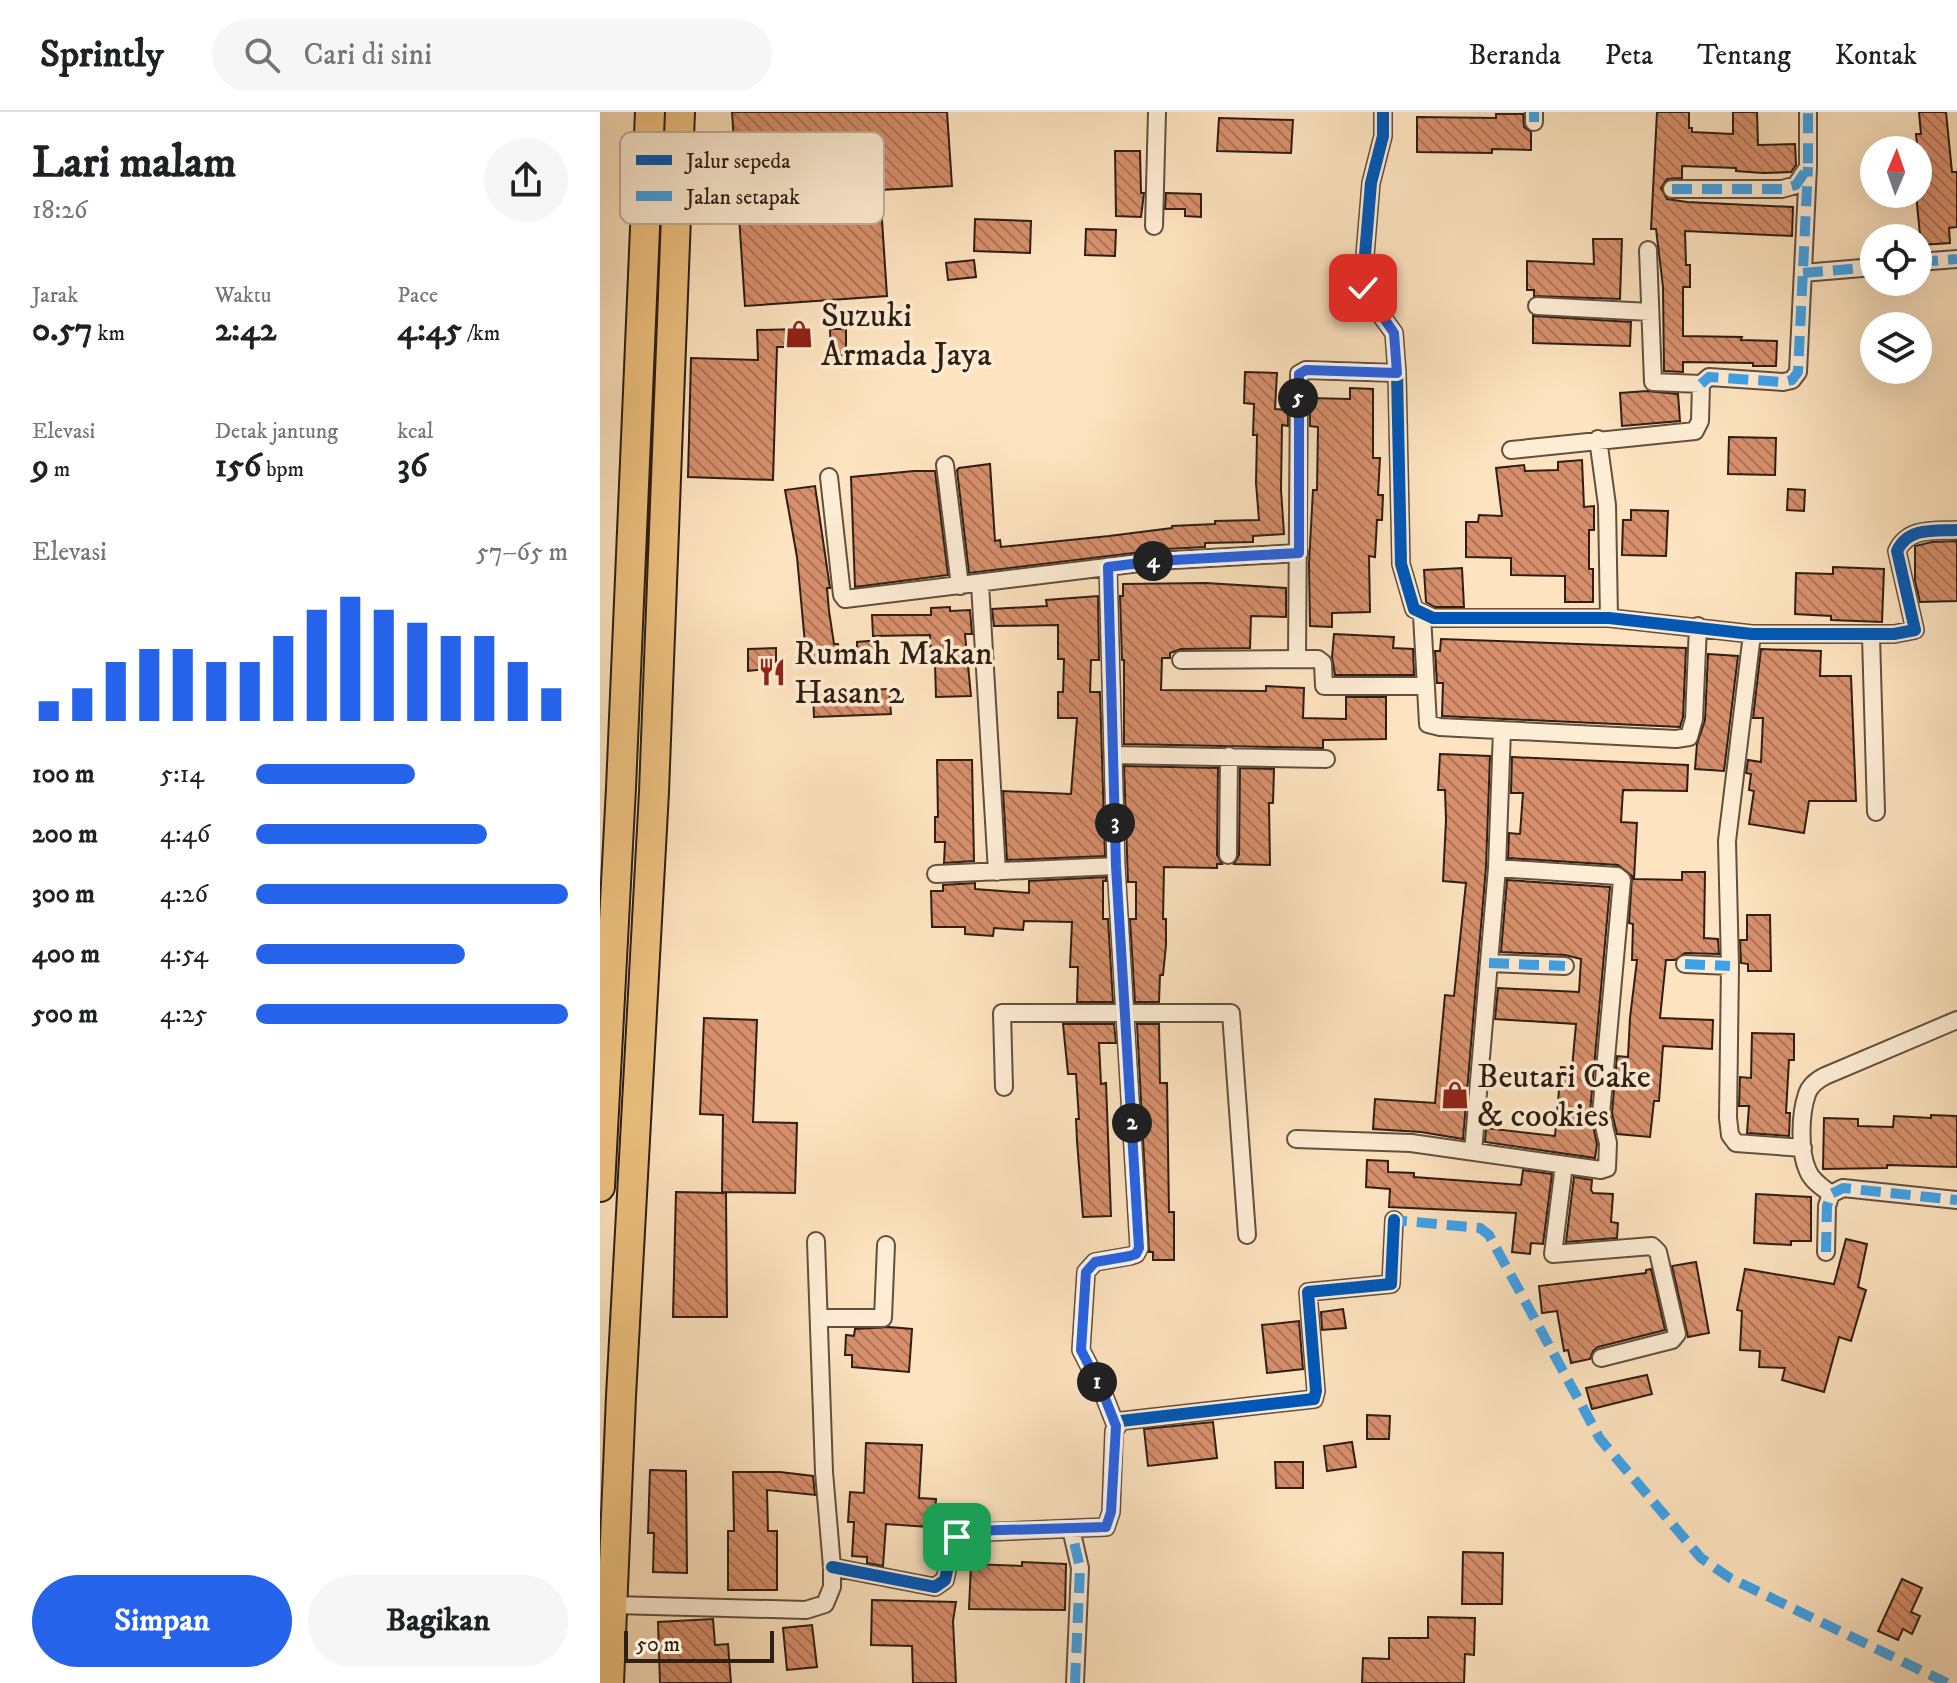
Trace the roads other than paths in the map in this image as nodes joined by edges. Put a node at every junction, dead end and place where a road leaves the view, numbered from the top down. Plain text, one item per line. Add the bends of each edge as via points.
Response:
1 (650, 112) edge
2 (680, 112) edge
3 (1157, 112) edge
4 (1383, 112) edge
5 (1808, 112) edge
6 (649, 132) edge
7 (679, 132) edge
8 (1808, 167) junction
9 (1672, 189) dead end
10 (645, 224) edge
11 (676, 224) edge
12 (1154, 226) dead end
13 (1648, 250) dead end
14 (1957, 259) edge
15 (1932, 261) edge
16 (1860, 268) edge
17 (1803, 273) junction
18 (1537, 306) dead end
19 (1650, 312) junction
20 (1397, 373) junction
21 (1701, 384) junction
22 (1598, 439) junction
23 (1511, 450) dead end
24 (945, 465) dead end
25 (829, 477) dead end
26 (1957, 530) edge
27 (1299, 553) junction
28 (1108, 567) junction
29 (980, 584) junction
30 (960, 586) junction
31 (1422, 615) junction
32 (1609, 618) junction
33 (1698, 626) junction
34 (1752, 634) junction
35 (1871, 636) junction
36 (1297, 659) junction
37 (1181, 660) dead end
38 (1425, 686) junction
39 (1502, 730) junction
40 (1113, 755) junction
41 (1229, 756) junction
42 (1326, 759) dead end
43 (621, 788) junction
44 (654, 792) junction
45 (1876, 812) dead end
46 (1228, 855) dead end
47 (1116, 866) junction
48 (1497, 868) junction
49 (997, 872) junction
50 (936, 874) dead end
51 (1489, 963) junction
52 (1685, 964) dead end
53 (1565, 966) dead end
54 (1730, 966) junction
55 (1125, 1013) junction
56 (1957, 1020) edge
57 (1004, 1087) dead end
58 (1296, 1139) dead end
59 (1803, 1148) junction
60 (1473, 1152) junction
61 (1564, 1165) junction
62 (600, 1187) edge
63 (1831, 1194) junction
64 (1957, 1200) edge
65 (1394, 1220) dead end
66 (1247, 1235) dead end
67 (816, 1241) dead end
68 (886, 1245) dead end
69 (1826, 1252) dead end
70 (820, 1318) junction
71 (1601, 1358) dead end
72 (1116, 1426) junction
73 (1071, 1529) junction
74 (832, 1567) junction
75 (614, 1605) junction
76 (609, 1683) edge
77 (1075, 1683) edge

1 - 6 highway
2 - 7 highway
3 - 12 street
4 - 20 street via 1363,279 1366,295 1394,333
5 - 8 street
8 - 9 street via 1796,185 1782,189
8 - 17 street
10 - 43 highway
11 - 44 highway
13 - 19 street
14 - 15 street
16 - 17 street
17 - 21 street via 1798,372 1792,380 1709,377
18 - 19 street
19 - 21 street via 1653,382
20 - 27 street via 1299,374
20 - 31 street via 1401,564 1410,601
21 - 22 street via 1695,431
22 - 23 street
22 - 32 street via 1607,505
24 - 30 street
25 - 30 street via 843,598
26 - 35 street via 1912,533 1902,540 1897,551 1915,630
27 - 28 street
27 - 36 street
28 - 29 street
28 - 40 street
29 - 30 street
29 - 49 street
31 - 32 street
31 - 38 street
32 - 33 street
33 - 34 street
33 - 39 street via 1689,737
34 - 35 street
34 - 54 street via 1727,841
35 - 45 street
36 - 37 street
36 - 38 street via 1322,661 1324,686
38 - 39 street via 1428,724
39 - 48 street
40 - 41 street
40 - 47 street
41 - 42 street
41 - 46 street
43 - 44 highway
43 - 62 highway
44 - 75 highway
47 - 49 street
47 - 55 street
48 - 51 street
48 - 61 street via 1617,876 1624,883 1601,1114 1607,1168
49 - 50 street
51 - 53 street
51 - 60 street
52 - 54 street
54 - 59 street via 1730,1135 1741,1145
55 - 57 street via 1002,1013
55 - 66 street via 1231,1013
55 - 72 street via 1139,1248 1130,1256 1095,1262 1086,1272 1081,1350
56 - 59 street via 1815,1081 1807,1091
58 - 60 street via 1411,1143
59 - 63 street via 1808,1172
60 - 61 street
61 - 71 street via 1553,1254 1652,1246 1658,1252 1677,1334 1672,1340
63 - 64 street via 1843,1188
63 - 69 street
65 - 72 street via 1391,1284 1308,1292 1314,1399 1125,1419
67 - 70 street
68 - 70 street via 883,1318
70 - 74 street
72 - 73 street via 1106,1527
73 - 74 street via 963,1533 953,1542 945,1580 935,1587
73 - 77 street via 1080,1568
74 - 75 street via 825,1604 806,1610
75 - 76 highway

